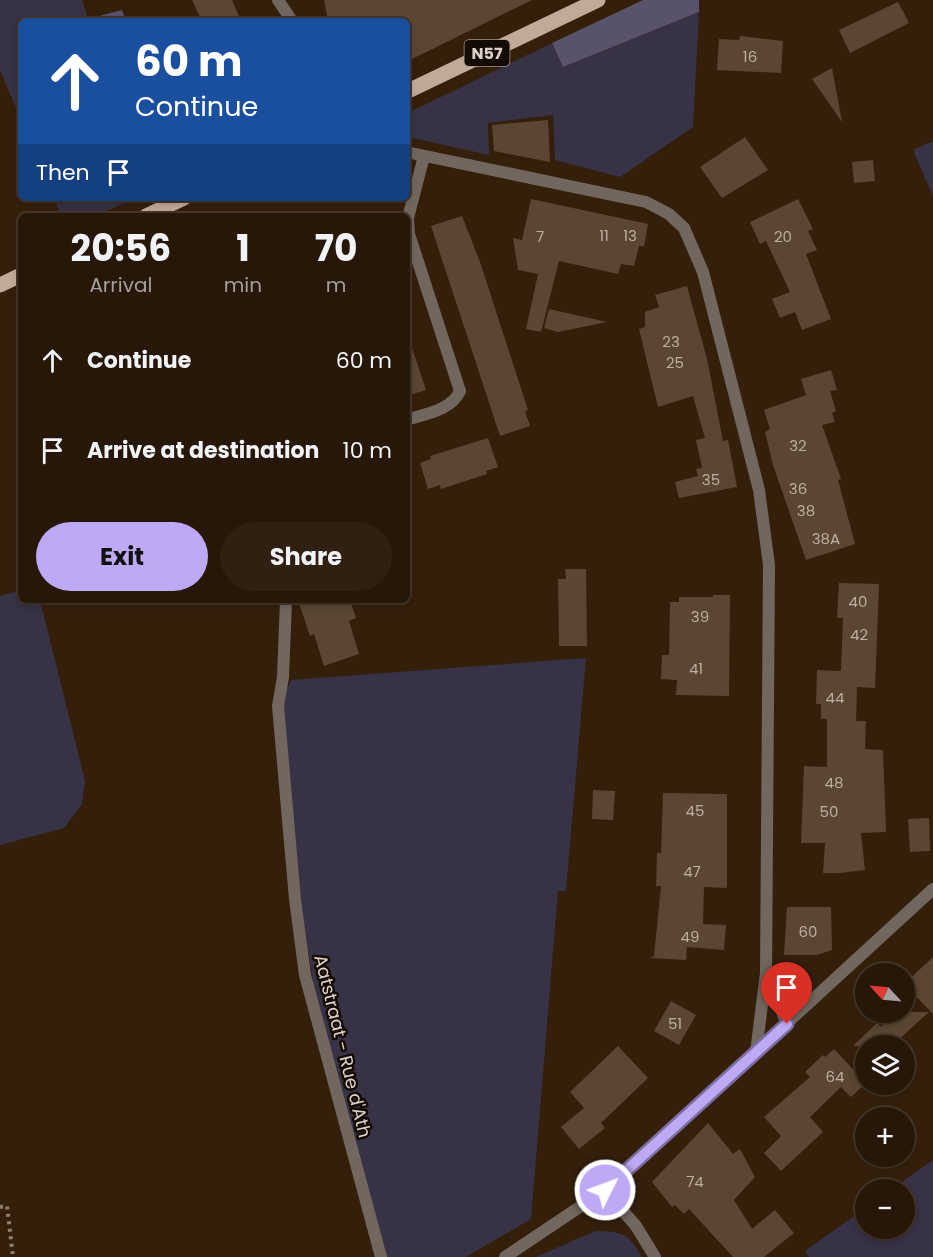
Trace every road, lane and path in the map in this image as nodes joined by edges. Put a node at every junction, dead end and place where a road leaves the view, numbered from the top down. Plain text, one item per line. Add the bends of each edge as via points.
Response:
1 (278, 0) edge
2 (598, 0) edge
3 (290, 18) edge
4 (410, 90) edge
5 (410, 153) edge
6 (424, 156) junction
7 (180, 201) edge
8 (165, 212) edge
9 (409, 213) edge
10 (410, 237) edge
11 (18, 276) edge
12 (0, 285) edge
13 (410, 419) edge
14 (286, 603) edge
15 (933, 889) edge
16 (766, 973) junction
17 (787, 1024) junction
18 (756, 1052) junction
19 (605, 1190) junction
20 (0, 1207) edge
21 (13, 1257) edge
22 (381, 1257) edge
23 (505, 1257) edge
24 (655, 1257) edge

1 - 3 street
2 - 4 main road, N57
5 - 6 street
6 - 9 street
6 - 16 street via 646,202 669,214 684,228 698,261 759,490 770,565
7 - 8 main road
10 - 13 street via 460,391 457,399 441,409
11 - 12 main road
14 - 22 street, Aatstraat - Rue d'Ath via 283,677 278,696 305,975
15 - 17 street
16 - 17 street
16 - 18 street
17 - 18 street
18 - 19 street
19 - 23 street
19 - 24 street via 636,1226
20 - 21 path via 7,1206

